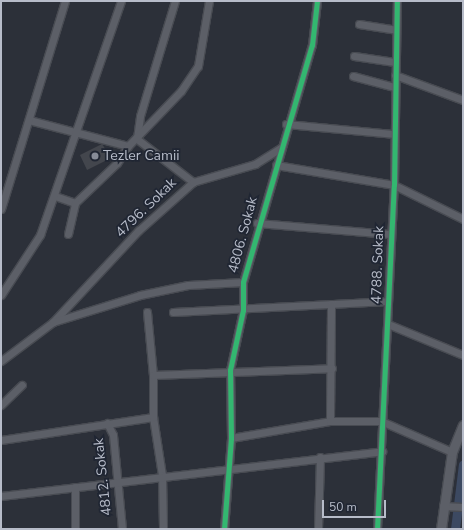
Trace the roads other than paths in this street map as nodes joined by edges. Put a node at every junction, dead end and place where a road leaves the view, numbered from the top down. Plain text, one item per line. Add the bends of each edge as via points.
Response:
1 (65, 1) edge
2 (121, 1) edge
3 (175, 1) edge
4 (209, 1) edge
5 (317, 1) edge
6 (397, 1) edge
7 (359, 24) dead end
8 (396, 30) junction
9 (354, 56) dead end
10 (395, 62) junction
11 (395, 75) junction
12 (353, 76) dead end
13 (394, 87) junction
14 (463, 100) edge
15 (29, 120) junction
16 (286, 124) junction
17 (77, 131) junction
18 (393, 134) junction
19 (137, 139) junction
20 (128, 146) junction
21 (281, 148) junction
22 (276, 165) junction
23 (193, 182) junction
24 (394, 185) junction
25 (55, 196) junction
26 (75, 203) junction
27 (1, 209) edge
28 (463, 219) edge
29 (257, 223) junction
30 (68, 234) dead end
31 (390, 234) junction
32 (243, 282) junction
33 (1, 295) edge
34 (388, 301) junction
35 (331, 304) junction
36 (243, 310) junction
37 (147, 312) dead end
38 (173, 312) dead end
39 (53, 322) junction
40 (388, 324) junction
41 (463, 355) edge
42 (1, 360) edge
43 (332, 368) junction
44 (230, 370) junction
45 (153, 375) junction
46 (22, 384) dead end
47 (1, 405) edge
48 (153, 417) junction
49 (330, 421) junction
50 (381, 421) junction
51 (107, 424) junction
52 (463, 425) edge
53 (230, 438) junction
54 (1, 440) edge
55 (382, 451) junction
56 (452, 452) junction
57 (320, 457) junction
58 (228, 467) junction
59 (162, 475) junction
60 (116, 481) junction
61 (75, 487) junction
62 (1, 496) edge
63 (448, 506) junction
64 (463, 507) edge
65 (75, 529) edge
66 (122, 529) edge
67 (163, 529) edge
68 (224, 529) edge
69 (318, 529) edge
70 (378, 529) edge
71 (441, 529) edge

1 - 15 street
2 - 17 street
3 - 19 street via 140,116
4 - 19 street via 204,44 198,66 181,91
5 - 16 street, 4806. Sokak via 312,45
6 - 8 street, 4788. Sokak
7 - 8 street
8 - 10 street, 4788. Sokak
9 - 10 street
10 - 11 street, 4788. Sokak
11 - 13 street, 4788. Sokak
11 - 14 street
12 - 13 street
13 - 18 street, 4788. Sokak
15 - 17 street
15 - 27 street
16 - 18 street
16 - 21 street, 4806. Sokak
17 - 20 street
17 - 25 street
18 - 24 street, 4788. Sokak
19 - 20 street
19 - 23 street
20 - 26 street via 117,163
21 - 22 street, 4806. Sokak
21 - 23 street, 4796. Sokak via 255,164
22 - 24 street
22 - 29 street, 4806. Sokak
23 - 39 street, 4796. Sokak via 138,231
24 - 28 street
24 - 31 street, 4788. Sokak
25 - 26 street
25 - 33 street via 40,236
26 - 30 street
29 - 31 street
29 - 32 street, 4806. Sokak
31 - 34 street, 4788. Sokak
32 - 36 street, 4806. Sokak
32 - 39 street via 188,285 140,295
34 - 35 street
34 - 40 street, 4788. Sokak
35 - 36 street
35 - 43 street
36 - 38 street
36 - 44 street, 4806. Sokak
37 - 45 street
39 - 42 street
40 - 41 street
40 - 50 street, 4788. Sokak
43 - 44 street
43 - 49 street
44 - 45 street
44 - 53 street, 4806. Sokak
45 - 48 street
46 - 47 street
48 - 51 street
48 - 59 street
49 - 50 street
49 - 53 street
50 - 55 street, 4788. Sokak
50 - 56 street
51 - 54 street
51 - 60 street, 4812. Sokak via 113,435
52 - 56 street
53 - 58 street, 4806. Sokak
55 - 57 street
55 - 70 street, 4788. Sokak
56 - 63 street
57 - 58 street
57 - 69 street
58 - 59 street
58 - 68 street, 4806. Sokak
59 - 60 street
59 - 67 street
60 - 61 street
60 - 66 street, 4812. Sokak
61 - 62 street
61 - 65 street
63 - 64 street
63 - 71 street

